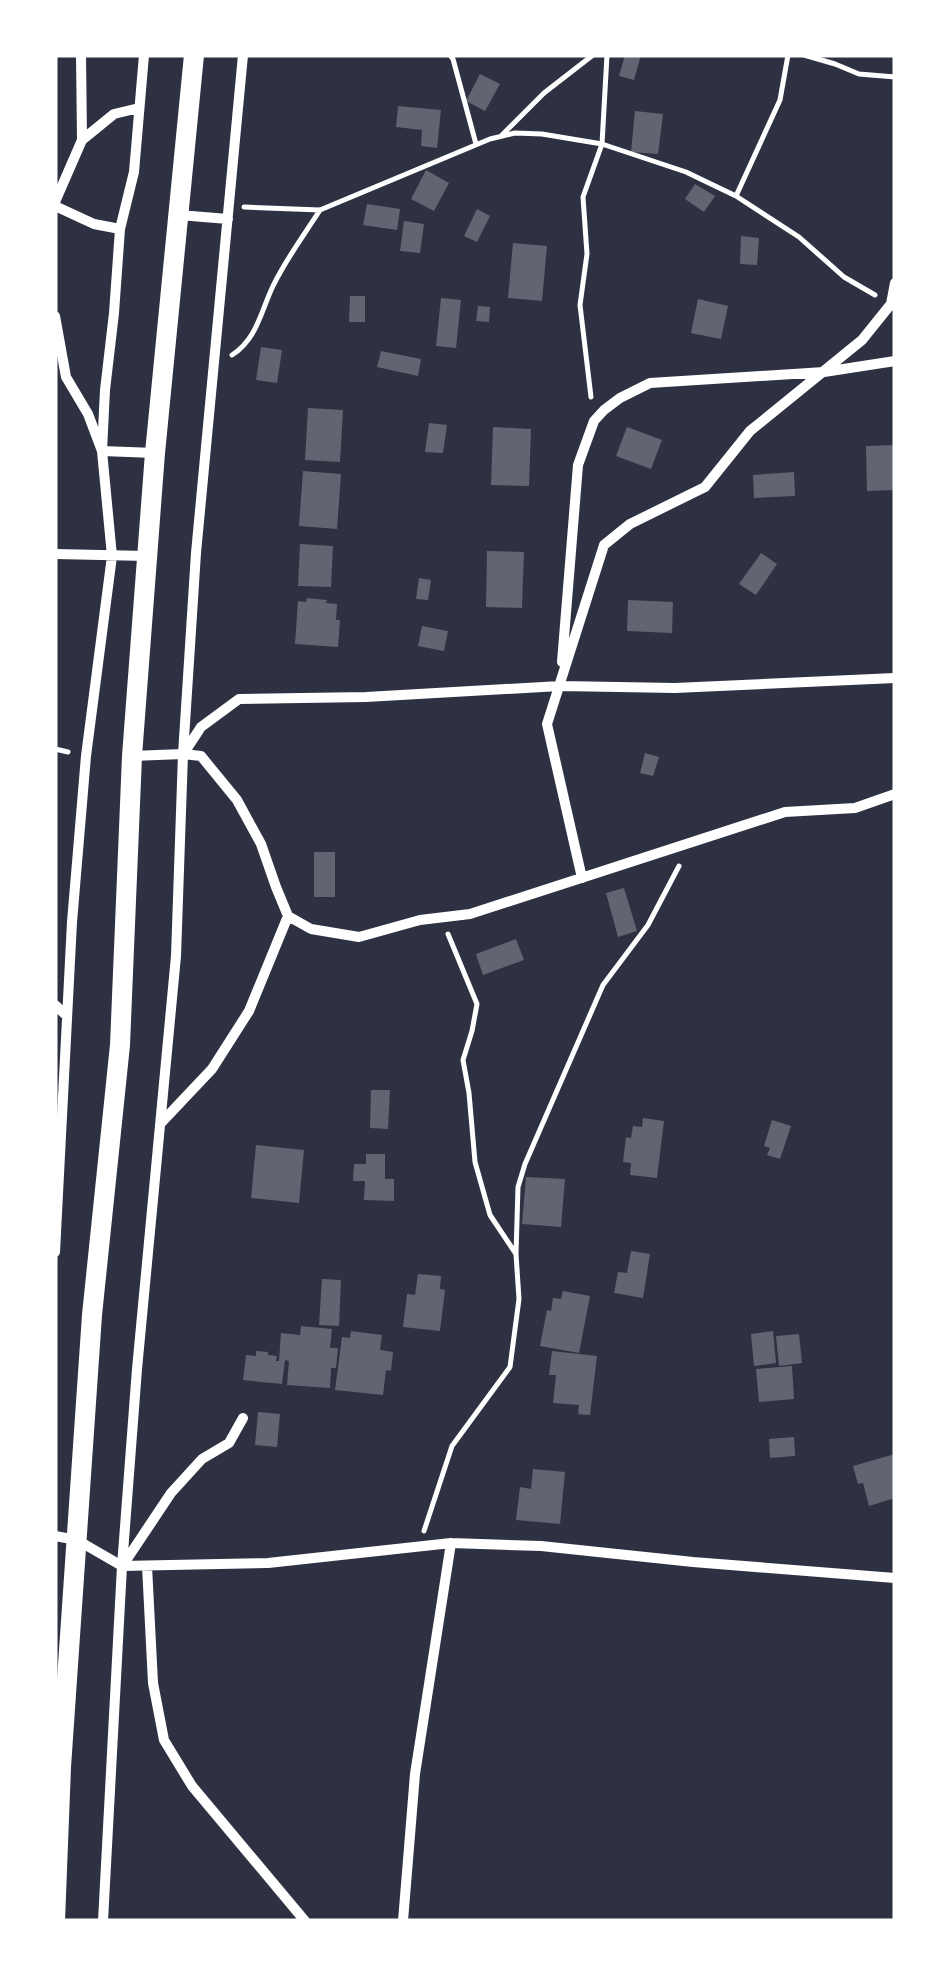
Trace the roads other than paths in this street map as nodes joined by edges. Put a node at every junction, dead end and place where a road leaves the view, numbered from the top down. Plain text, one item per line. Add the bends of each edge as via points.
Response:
1 (81, 55) edge
2 (144, 55) edge
3 (194, 55) edge
4 (243, 55) edge
5 (139, 108) junction
6 (82, 140) junction
7 (55, 204) edge
8 (228, 212) junction
9 (178, 215) junction
10 (120, 228) junction
11 (895, 283) edge
12 (55, 316) edge
13 (895, 362) edge
14 (824, 372) junction
15 (102, 451) junction
16 (155, 453) junction
17 (55, 554) edge
18 (112, 556) junction
19 (148, 556) junction
20 (895, 678) edge
21 (560, 686) junction
22 (184, 754) junction
23 (132, 756) junction
24 (895, 794) edge
25 (582, 878) junction
26 (288, 916) junction
27 (55, 1004) edge
28 (67, 1016) junction
29 (160, 1124) junction
30 (55, 1252) edge
31 (243, 1418) dead end
32 (55, 1536) edge
33 (76, 1540) junction
34 (451, 1543) junction
35 (122, 1566) junction
36 (148, 1566) junction
37 (895, 1578) edge
38 (55, 1921) edge
39 (103, 1921) edge
40 (305, 1921) edge
41 (403, 1921) edge

1 - 6 street
2 - 5 street
3 - 9 highway
4 - 8 street
5 - 6 street via 114,114
5 - 10 street via 134,172
6 - 7 street
7 - 10 street via 94,224
8 - 9 street
8 - 22 street
9 - 16 highway
10 - 15 street
11 - 14 street via 891,304
12 - 15 street via 66,377
13 - 14 street
14 - 21 street via 750,431 705,487 630,524 604,545
14 - 21 street via 650,384 594,421 578,465
15 - 16 street
15 - 18 street
16 - 19 highway
17 - 18 street
18 - 19 street
18 - 28 street via 86,756
19 - 23 highway
20 - 21 street
21 - 22 street via 239,699 201,727
21 - 25 street via 548,724
22 - 23 street
22 - 26 street via 202,756 237,800
22 - 29 street via 176,956
23 - 33 highway via 120,1045
24 - 25 street via 855,808 785,812
25 - 26 street via 470,914 359,937 311,929
26 - 29 street via 249,1011 212,1069
27 - 28 street
28 - 30 street
29 - 35 street
31 - 35 street via 230,1443 202,1459 172,1494
32 - 33 street
33 - 35 street
33 - 38 highway
34 - 36 street via 268,1563
34 - 37 street
34 - 41 street via 415,1774
35 - 36 street
35 - 39 street
36 - 40 street via 152,1683 164,1740 192,1786

